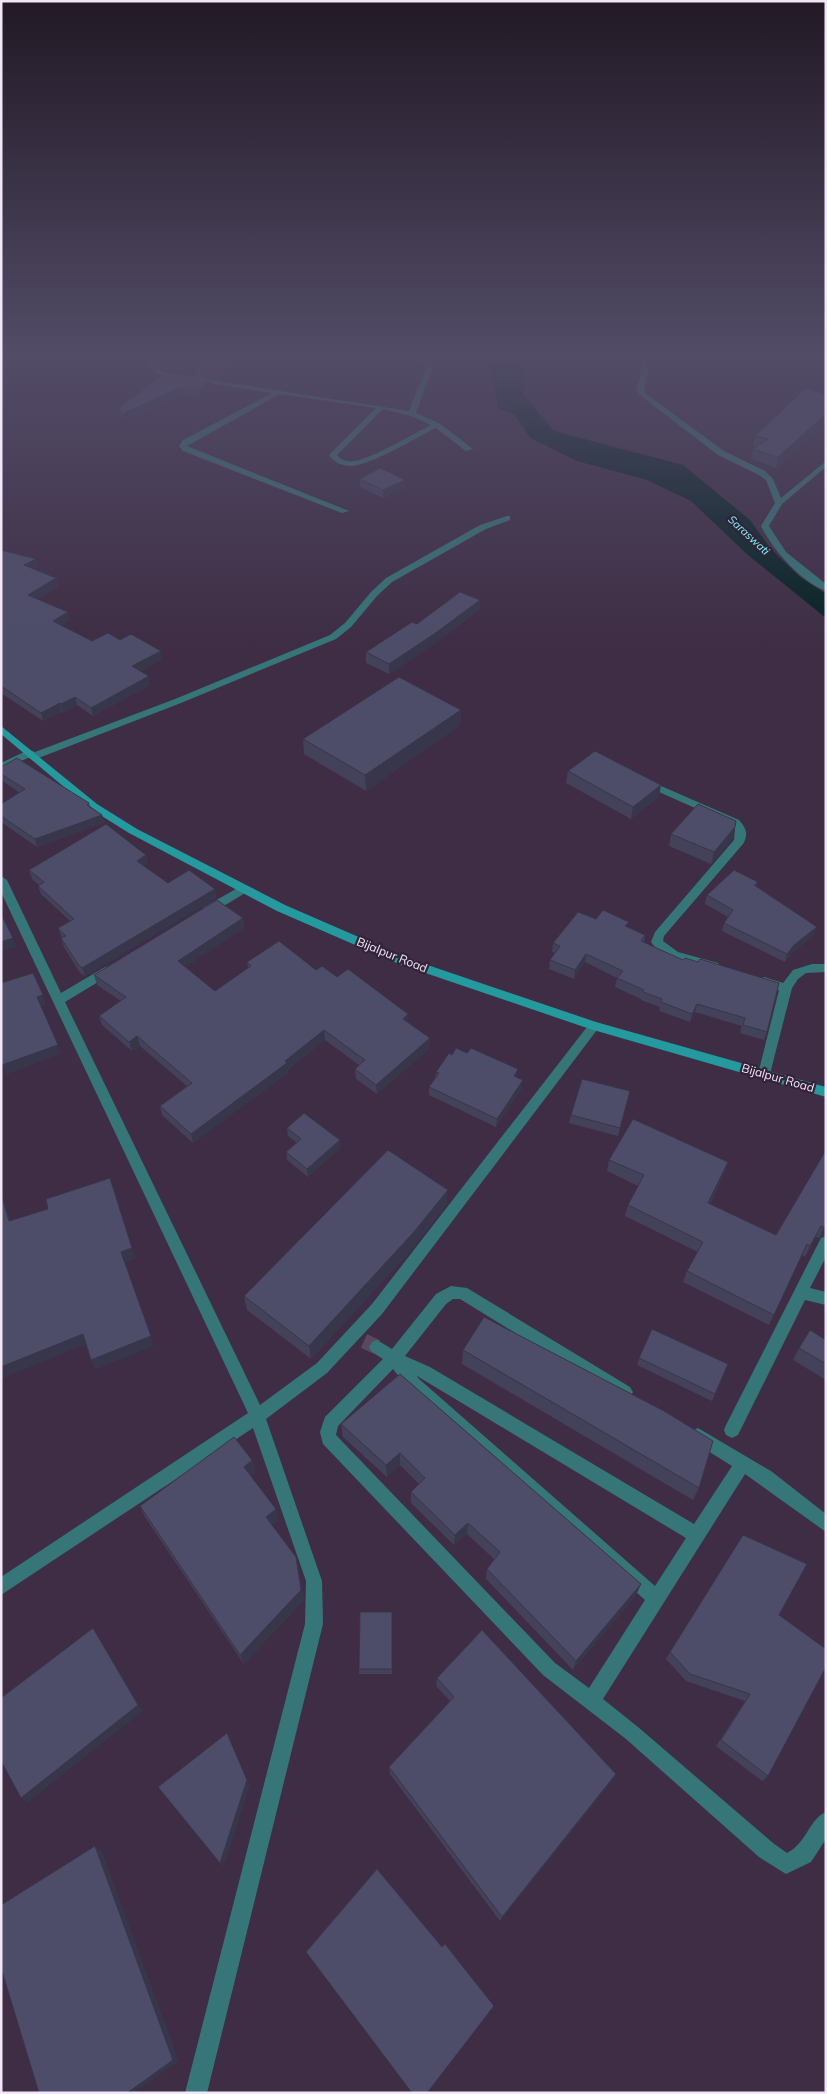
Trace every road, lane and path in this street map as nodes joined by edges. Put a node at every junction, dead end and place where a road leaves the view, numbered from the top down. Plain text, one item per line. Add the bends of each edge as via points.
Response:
1 (193, 452) edge
2 (337, 452) edge
3 (382, 452) edge
4 (719, 452) edge
5 (826, 463) edge
6 (779, 503) junction
7 (345, 511) dead end
8 (506, 518) dead end
9 (826, 588) edge
10 (1, 729) edge
11 (31, 755) junction
12 (1, 767) edge
13 (632, 776) edge
14 (1, 880) edge
15 (243, 889) junction
16 (201, 914) edge
17 (117, 965) edge
18 (826, 968) edge
19 (722, 969) edge
20 (750, 977) edge
21 (786, 988) junction
22 (58, 1001) junction
23 (594, 1026) junction
24 (764, 1074) junction
25 (826, 1092) edge
26 (826, 1242) edge
27 (801, 1292) junction
28 (826, 1299) edge
29 (365, 1340) junction
30 (394, 1358) junction
31 (640, 1401) edge
32 (257, 1416) junction
33 (683, 1427) edge
34 (732, 1430) dead end
35 (742, 1464) junction
36 (826, 1524) edge
37 (697, 1535) junction
38 (1, 1588) edge
39 (656, 1598) junction
40 (591, 1701) junction
41 (826, 1821) edge
42 (196, 2093) edge

1 - 7 street
2 - 3 street via 335,458 342,463 354,464
4 - 6 street via 762,472 769,479
5 - 6 street
6 - 9 street via 765,526 772,543
8 - 11 street via 483,527 389,580 376,590 344,631 333,637 178,701
10 - 11 main road, Bijalpur Road
11 - 12 street
11 - 15 main road, Bijalpur Road via 93,806 133,831
13 - 19 street via 735,822 741,829 739,841 656,942 668,952
14 - 22 street via 41,974
15 - 16 street
15 - 23 main road, Bijalpur Road via 403,961
17 - 22 street
18 - 21 street via 801,970 792,976
20 - 21 street
21 - 24 street
22 - 32 street
23 - 24 main road, Bijalpur Road
23 - 29 street via 377,1309
24 - 25 main road, Bijalpur Road
26 - 27 street
27 - 28 street
27 - 34 street
29 - 30 street
29 - 32 street
30 - 31 street via 441,1299 451,1292 462,1292
30 - 37 street via 425,1372
30 - 39 street via 413,1383
30 - 40 street via 331,1422 329,1439 549,1669
32 - 38 street
32 - 42 street via 314,1581 314,1624
33 - 35 street
35 - 36 street via 765,1477
35 - 37 street
37 - 39 street
39 - 40 street
40 - 41 street via 786,1864 804,1855

